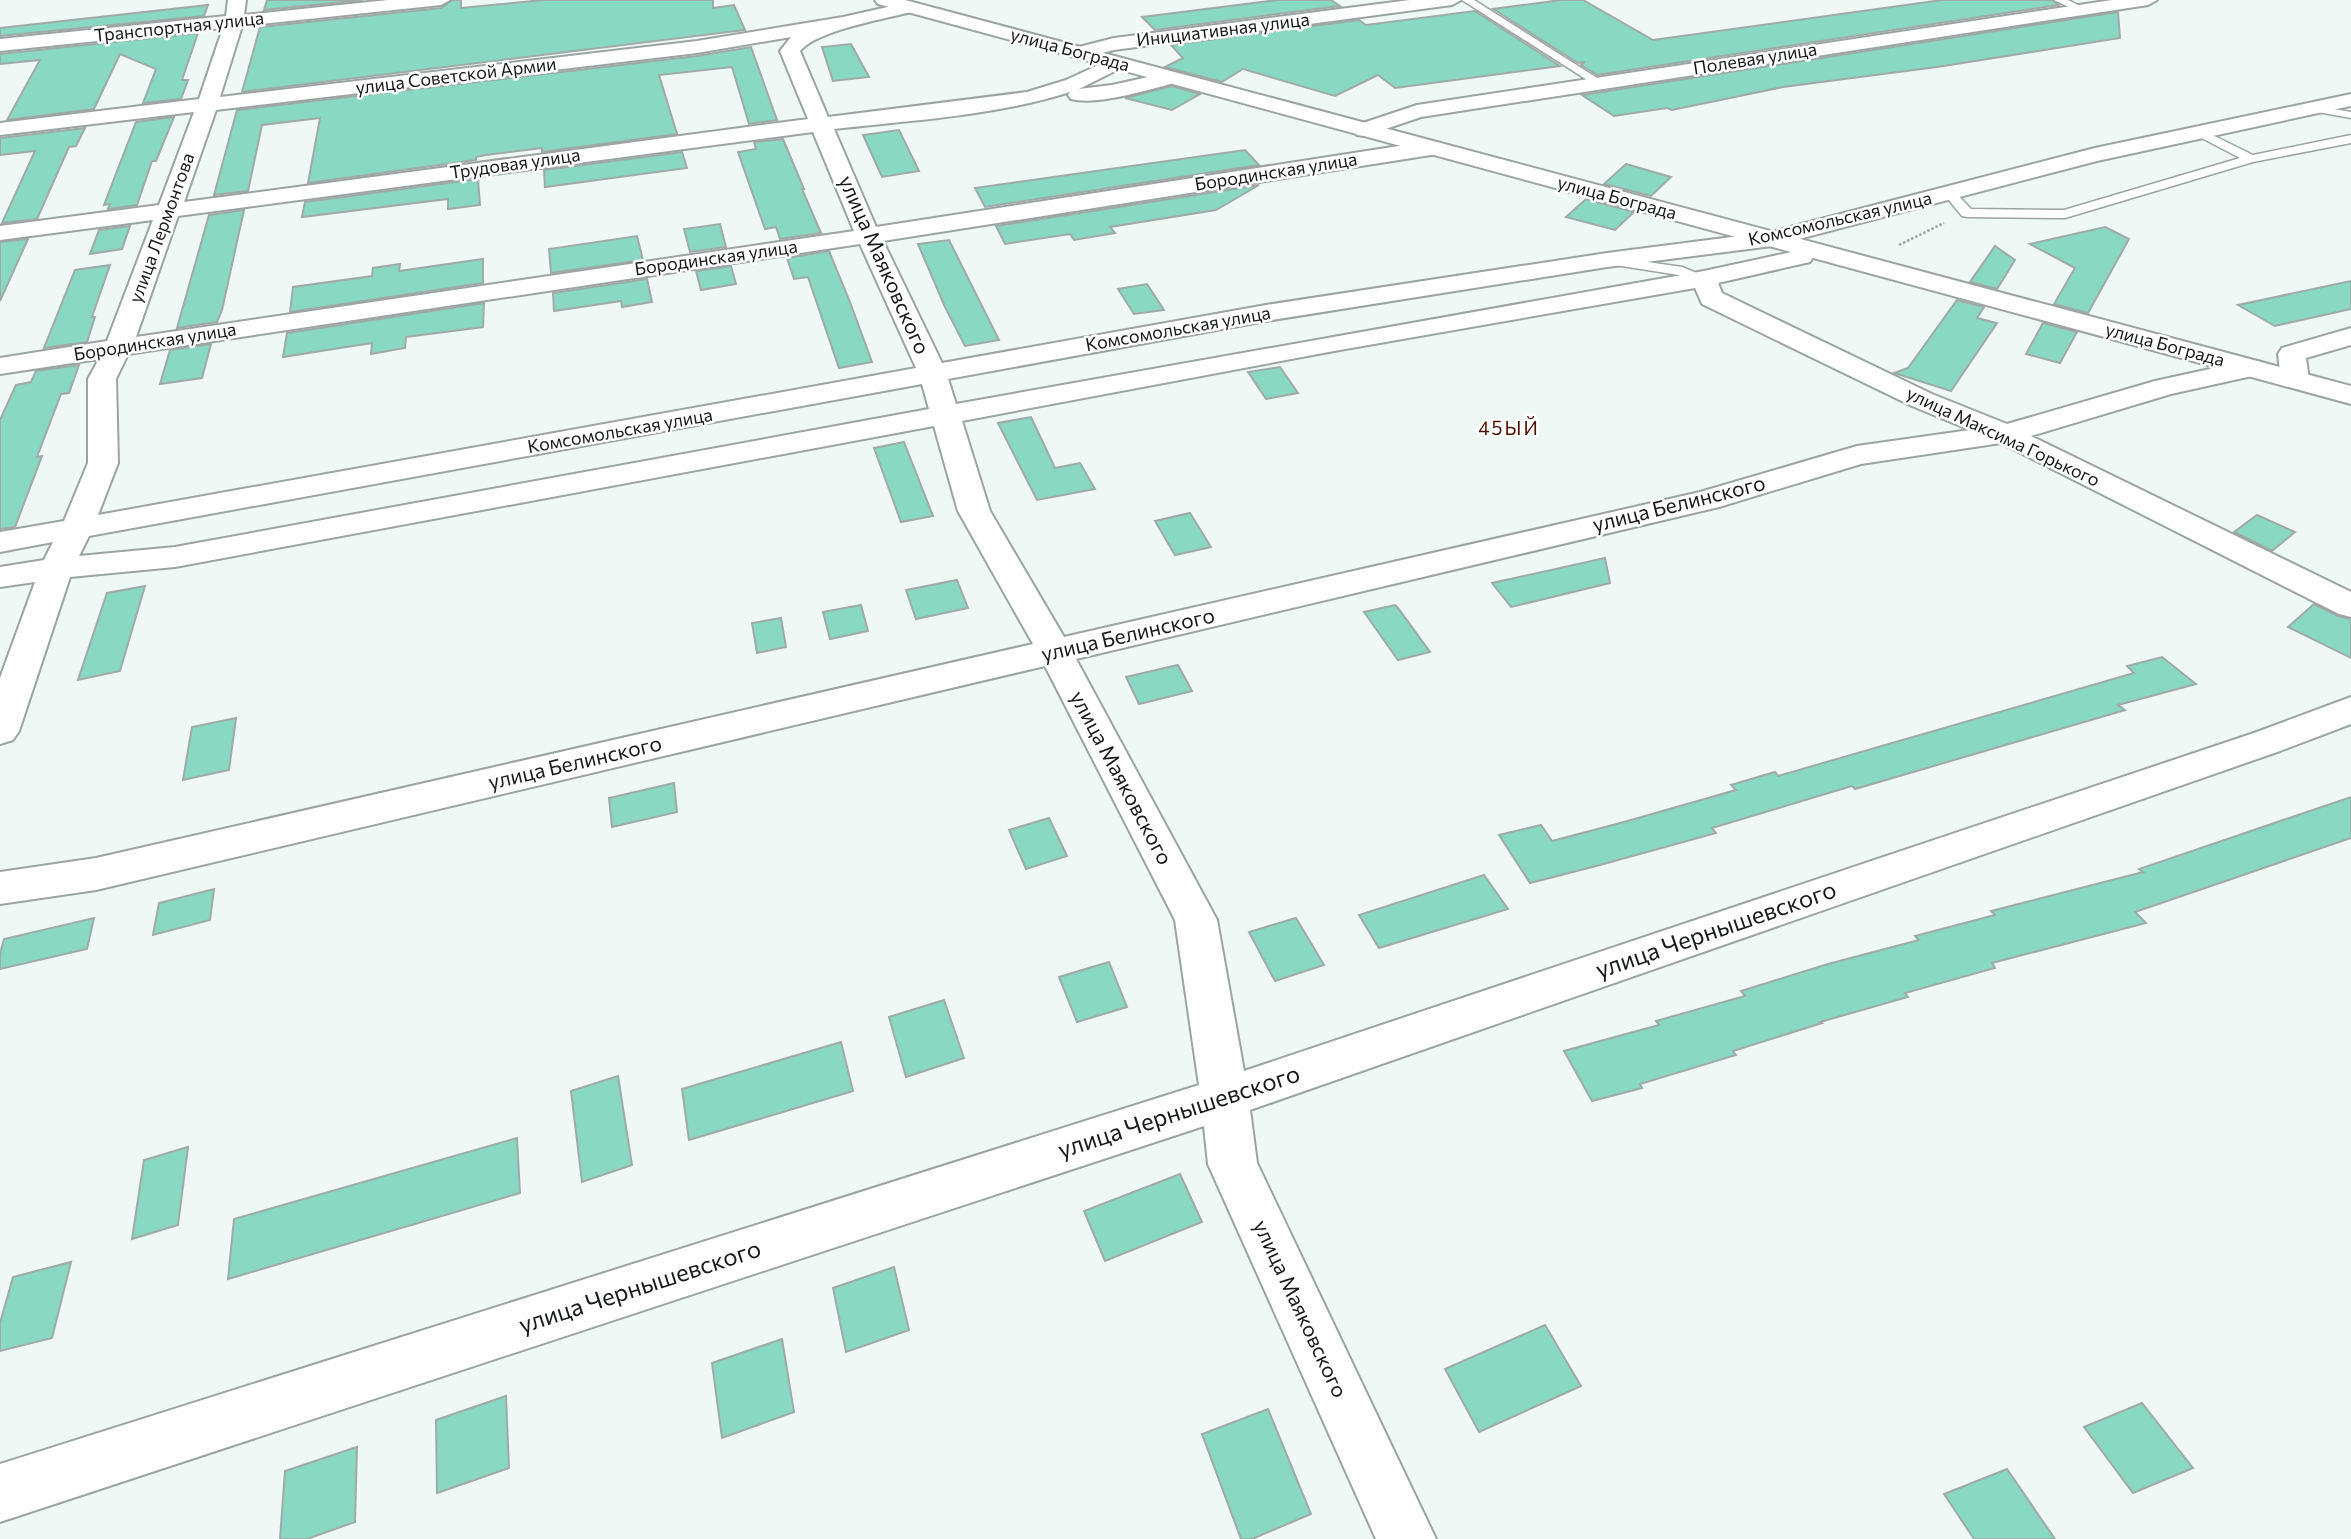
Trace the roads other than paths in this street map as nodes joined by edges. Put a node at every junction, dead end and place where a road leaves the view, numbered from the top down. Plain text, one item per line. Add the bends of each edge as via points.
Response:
1 (441, 0) edge
2 (885, 0) edge
3 (1452, 0) edge
4 (1467, 0) edge
5 (2059, 0) edge
6 (2148, 0) edge
7 (910, 7) junction
8 (2081, 9) junction
9 (235, 11) edge
10 (843, 23) junction
11 (0, 46) edge
12 (1078, 52) junction
13 (1116, 63) junction
14 (1171, 78) junction
15 (1599, 83) junction
16 (1030, 97) junction
17 (2351, 100) edge
18 (207, 106) junction
19 (2311, 108) junction
20 (2351, 115) edge
21 (822, 124) junction
22 (0, 129) edge
23 (1365, 130) junction
24 (2196, 131) junction
25 (2351, 139) edge
26 (1431, 148) junction
27 (2251, 159) junction
28 (1949, 193) junction
29 (168, 210) junction
30 (0, 233) edge
31 (868, 236) junction
32 (1772, 239) junction
33 (1823, 253) junction
34 (1608, 260) junction
35 (1704, 279) junction
36 (2351, 336) edge
37 (118, 348) junction
38 (0, 366) edge
39 (2251, 368) junction
40 (933, 374) junction
41 (2295, 380) junction
42 (2351, 395) edge
43 (946, 416) junction
44 (2005, 434) junction
45 (77, 528) junction
46 (0, 542) edge
47 (56, 568) junction
48 (0, 577) edge
49 (2351, 606) edge
50 (1055, 652) junction
51 (2351, 710) edge
52 (0, 731) edge
53 (0, 888) edge
54 (1225, 1098) junction
55 (0, 1493) edge
56 (1406, 1539) edge

1 - 9 street, Транспортная улица
2 - 7 street, улица Бограда
3 - 12 street, Инициативная улица
4 - 15 lane
5 - 8 lane
6 - 8 street, Полевая улица
7 - 10 street, улица Советской Армии
7 - 12 street, улица Бограда
8 - 15 street, Полевая улица
9 - 11 street, Транспортная улица
9 - 18 street, улица Лермонтова
10 - 18 street, улица Советской Армии via 697,47
10 - 21 street, улица Маяковского via 799,40 790,51
12 - 13 street, улица Бограда
13 - 14 street, улица Бограда
13 - 16 street, Трудовая улица via 1073,84
14 - 16 street, Трудовая улица via 1112,92
14 - 23 street, улица Бограда
15 - 23 street, Полевая улица via 1417,111
16 - 21 street, Трудовая улица
17 - 19 street, Комсомольская улица
18 - 22 street, улица Советской Армии
18 - 29 street, улица Лермонтова
19 - 20 lane
19 - 24 street, Комсомольская улица
21 - 29 street, Трудовая улица
21 - 31 street, улица Маяковского
23 - 26 street, улица Бограда
24 - 27 lane
24 - 28 street, Комсомольская улица
25 - 27 lane
26 - 31 street, Бородинская улица
26 - 32 street, улица Бограда
27 - 28 lane via 2065,214 1968,213
28 - 32 street, Комсомольская улица
29 - 30 street, Трудовая улица
29 - 37 street, улица Лермонтова
31 - 37 street, Бородинская улица
31 - 40 street, улица Маяковского
32 - 33 street, улица Бограда
32 - 34 street, Комсомольская улица
33 - 35 street, Комсомольская улица
33 - 39 street, улица Бограда
34 - 35 lane via 1682,271
34 - 40 street, Комсомольская улица via 1266,313
35 - 43 street, Комсомольская улица
35 - 44 street, улица Максима Горького via 1711,298 1922,400
36 - 41 street via 2292,354
37 - 38 street, Бородинская улица
37 - 45 street, улица Лермонтова via 102,379 103,463
39 - 41 street, улица Бограда
39 - 44 street, улица Белинского via 2165,387
40 - 43 street, улица Маяковского
40 - 45 street, Комсомольская улица
41 - 42 street, улица Бограда
43 - 47 street, Комсомольская улица via 175,557
43 - 50 street, улица Маяковского via 974,511
44 - 49 street, улица Максима Горького
44 - 50 street, улица Белинского via 1857,455 1709,500
45 - 46 street, Комсомольская улица
45 - 47 street, улица Лермонтова
47 - 48 street, Комсомольская улица
47 - 52 street, улица Лермонтова
50 - 53 street, улица Белинского via 96,874
50 - 54 street, улица Маяковского via 1196,920
51 - 54 street, улица Чернышевского
54 - 55 street, улица Чернышевского
54 - 56 street, улица Маяковского via 1233,1164

